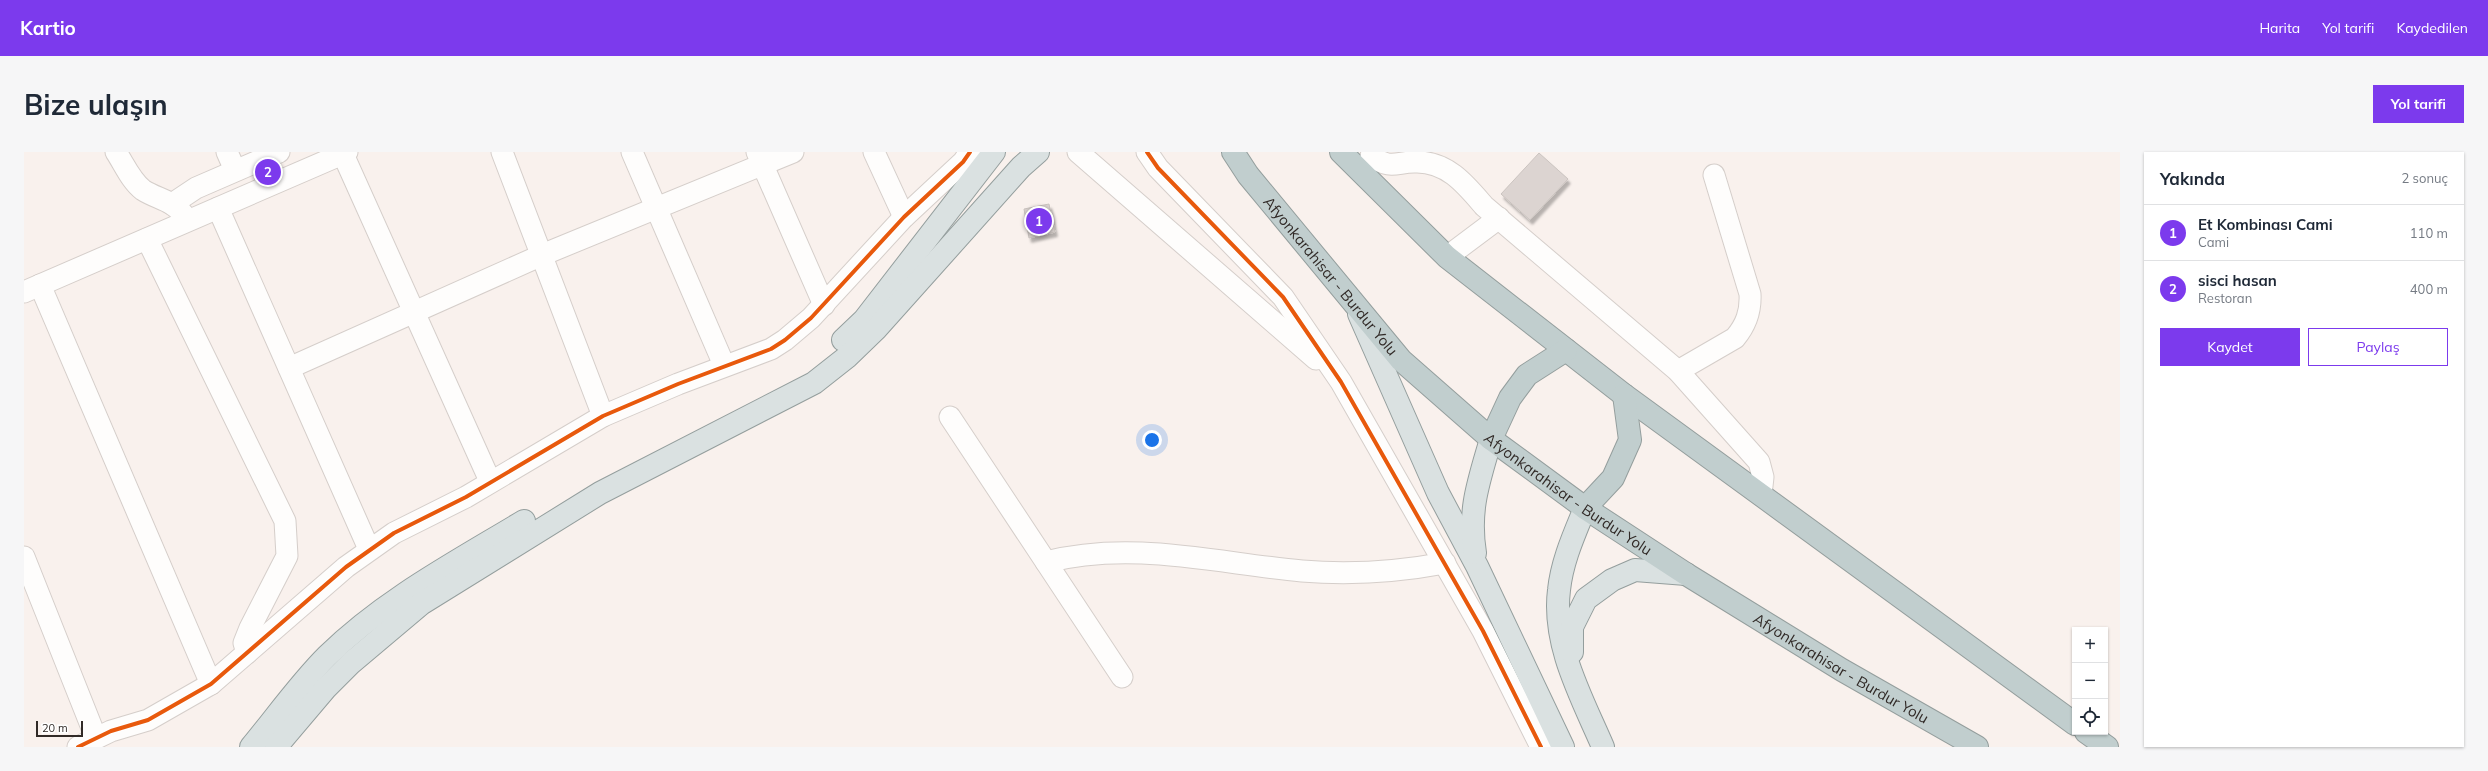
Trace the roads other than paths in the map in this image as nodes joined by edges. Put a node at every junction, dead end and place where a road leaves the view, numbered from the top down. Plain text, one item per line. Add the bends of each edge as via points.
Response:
1 (116, 152) edge
2 (278, 152) edge
3 (502, 152) edge
4 (632, 152) edge
5 (793, 152) edge
6 (874, 152) edge
7 (970, 152) edge
8 (994, 152) edge
9 (1038, 152) edge
10 (1078, 152) edge
11 (1147, 152) edge
12 (1225, 152) edge
13 (1341, 152) edge
14 (344, 153) edge
15 (760, 158) edge
16 (1238, 159) edge
17 (1368, 159) edge
18 (231, 161) edge
19 (1714, 176) dead end
20 (172, 204) junction
21 (218, 208) junction
22 (656, 208) junction
23 (904, 217) junction
24 (1499, 218) junction
25 (188, 221) junction
26 (147, 239) junction
27 (542, 255) junction
28 (1447, 257) junction
29 (32, 289) edge
30 (824, 305) junction
31 (1355, 306) junction
32 (414, 312) junction
33 (1566, 350) junction
34 (724, 365) junction
35 (289, 368) junction
36 (1678, 371) junction
37 (1341, 382) junction
38 (1624, 395) junction
39 (603, 416) junction
40 (950, 417) dead end
41 (1490, 439) junction
42 (490, 481) junction
43 (1761, 495) junction
44 (1584, 508) junction
45 (370, 549) junction
46 (24, 557) edge
47 (1046, 562) junction
48 (1445, 563) junction
49 (1477, 566) junction
50 (1686, 574) junction
51 (31, 594) edge
52 (247, 653) junction
53 (1122, 677) dead end
54 (1573, 677) junction
55 (212, 684) junction
56 (2072, 722) edge
57 (2090, 735) edge
58 (87, 743) edge
59 (1976, 746) edge
60 (251, 747) edge
61 (276, 747) edge
62 (1541, 747) edge
63 (1563, 747) edge
64 (1603, 747) edge
65 (2107, 747) edge

1 - 20 street via 137,184
2 - 18 street
3 - 27 street
4 - 22 street
5 - 15 street
6 - 23 street
7 - 23 street via 963,162
8 - 60 main road via 864,320 826,357 763,395 589,483 400,597 327,656
9 - 61 main road via 1021,167 877,328 819,379 786,399 594,496 421,604 351,663
10 - 37 street
11 - 37 street via 1158,168 1283,297
12 - 16 main road
13 - 17 highway
14 - 21 street
14 - 32 street
15 - 22 street
15 - 30 street
16 - 31 highway, Afyonkarahisar - Burdur Yolu
17 - 24 street via 1390,164 1428,163 1451,172
17 - 28 highway
18 - 20 street
19 - 36 street via 1750,294 1749,313 1741,331 1734,338
20 - 25 street
21 - 25 street
21 - 35 street
22 - 27 street
22 - 34 street
23 - 30 street
24 - 28 street
24 - 36 street
25 - 26 street
26 - 29 street
26 - 52 street via 285,521 287,556 250,628 244,643
27 - 32 street
27 - 39 street
28 - 33 highway
29 - 55 street
30 - 34 street via 798,330 771,349
31 - 41 highway, Afyonkarahisar - Burdur Yolu via 1402,360
31 - 49 main road via 1438,493
32 - 35 street
32 - 42 street
33 - 38 highway
33 - 41 highway via 1527,375 1510,398
34 - 39 street
35 - 45 street
36 - 43 street via 1759,462 1763,477
37 - 48 street
38 - 43 highway
38 - 44 highway via 1630,440 1613,478
39 - 42 street
40 - 47 street
41 - 44 highway, Afyonkarahisar - Burdur Yolu
41 - 49 main road via 1474,498 1471,528
42 - 45 street via 466,497 418,520
43 - 56 highway
44 - 50 highway, Afyonkarahisar - Burdur Yolu
44 - 54 main road via 1566,555 1559,591 1559,629
45 - 52 street via 323,586
46 - 51 street
47 - 48 street via 1079,555 1125,552 1199,557 1330,573 1388,571
47 - 53 street
48 - 62 street via 1483,630
49 - 63 main road
50 - 54 main road via 1635,570 1612,580 1586,599 1572,627
50 - 59 highway, Afyonkarahisar - Burdur Yolu via 1842,670
51 - 58 street
52 - 55 street
54 - 64 main road
55 - 58 street via 148,720
57 - 65 highway

